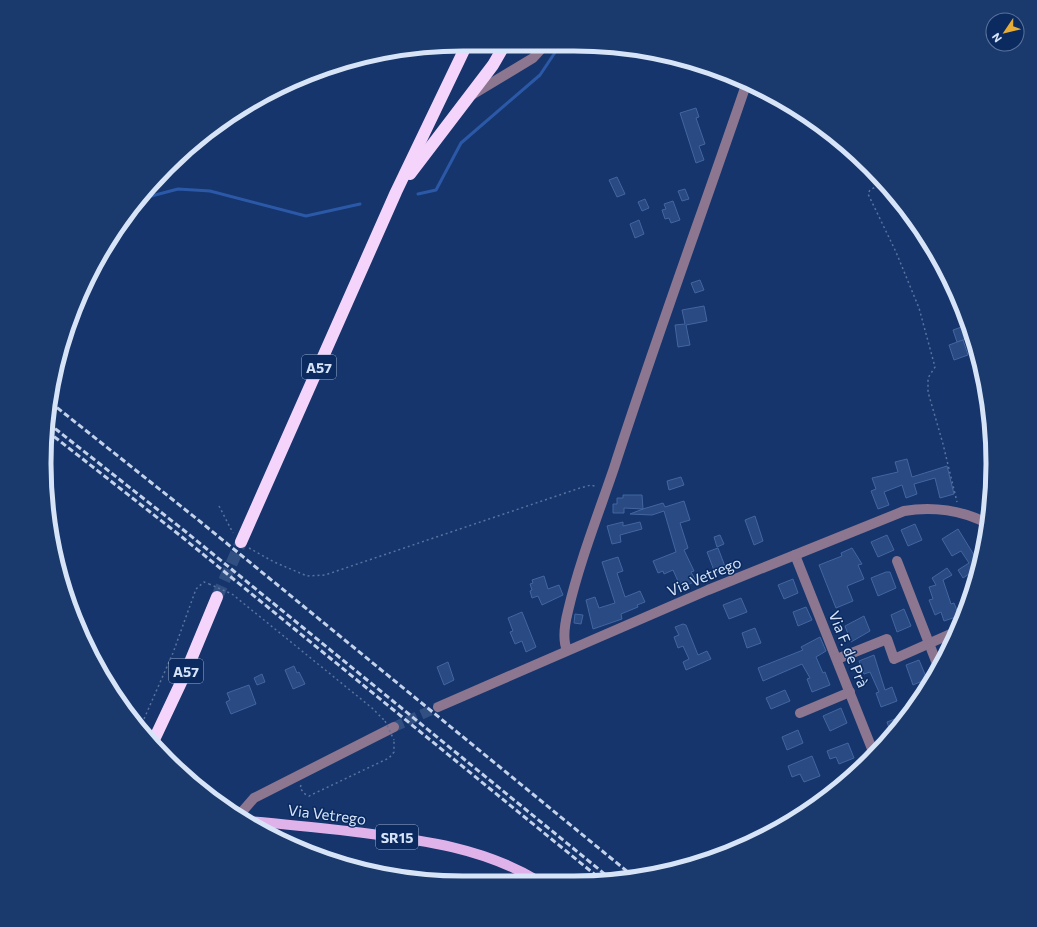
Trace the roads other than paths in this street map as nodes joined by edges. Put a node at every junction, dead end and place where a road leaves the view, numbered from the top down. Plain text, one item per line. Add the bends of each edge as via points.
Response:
1 (464, 51) edge
2 (501, 51) edge
3 (539, 51) edge
4 (745, 89) edge
5 (470, 96) junction
6 (396, 192) junction
7 (982, 520) edge
8 (242, 541) tunnel mouth
9 (795, 555) junction
10 (897, 561) dead end
11 (217, 597) tunnel mouth
12 (948, 636) edge
13 (929, 644) junction
14 (567, 650) junction
15 (837, 659) junction
16 (936, 661) edge
17 (850, 692) junction
18 (438, 707) tunnel mouth
19 (800, 713) dead end
20 (394, 727) tunnel mouth
21 (155, 737) edge
22 (872, 748) edge
23 (242, 811) edge
24 (259, 822) edge
25 (528, 876) edge

1 - 6 highway, A57
2 - 5 highway, A57
3 - 5 street via 533,58
4 - 14 street via 693,243 654,348 568,611 565,644
5 - 6 highway, A57
6 - 8 highway, A57
7 - 9 street, Via Vetrego via 956,512 924,509 904,511
9 - 14 street, Via Vetrego
9 - 15 street, Via F. de Prà
10 - 13 street
11 - 21 highway, A57
12 - 13 street
13 - 15 street via 894,659 887,639
13 - 16 street
14 - 18 street, Via Vetrego
15 - 17 street, Via F. de Prà
17 - 19 street
17 - 22 street, Via F. de Prà
20 - 23 street, Via Vetrego via 254,798
24 - 25 main road, Via Vetrego / SR15 via 428,840 502,863

